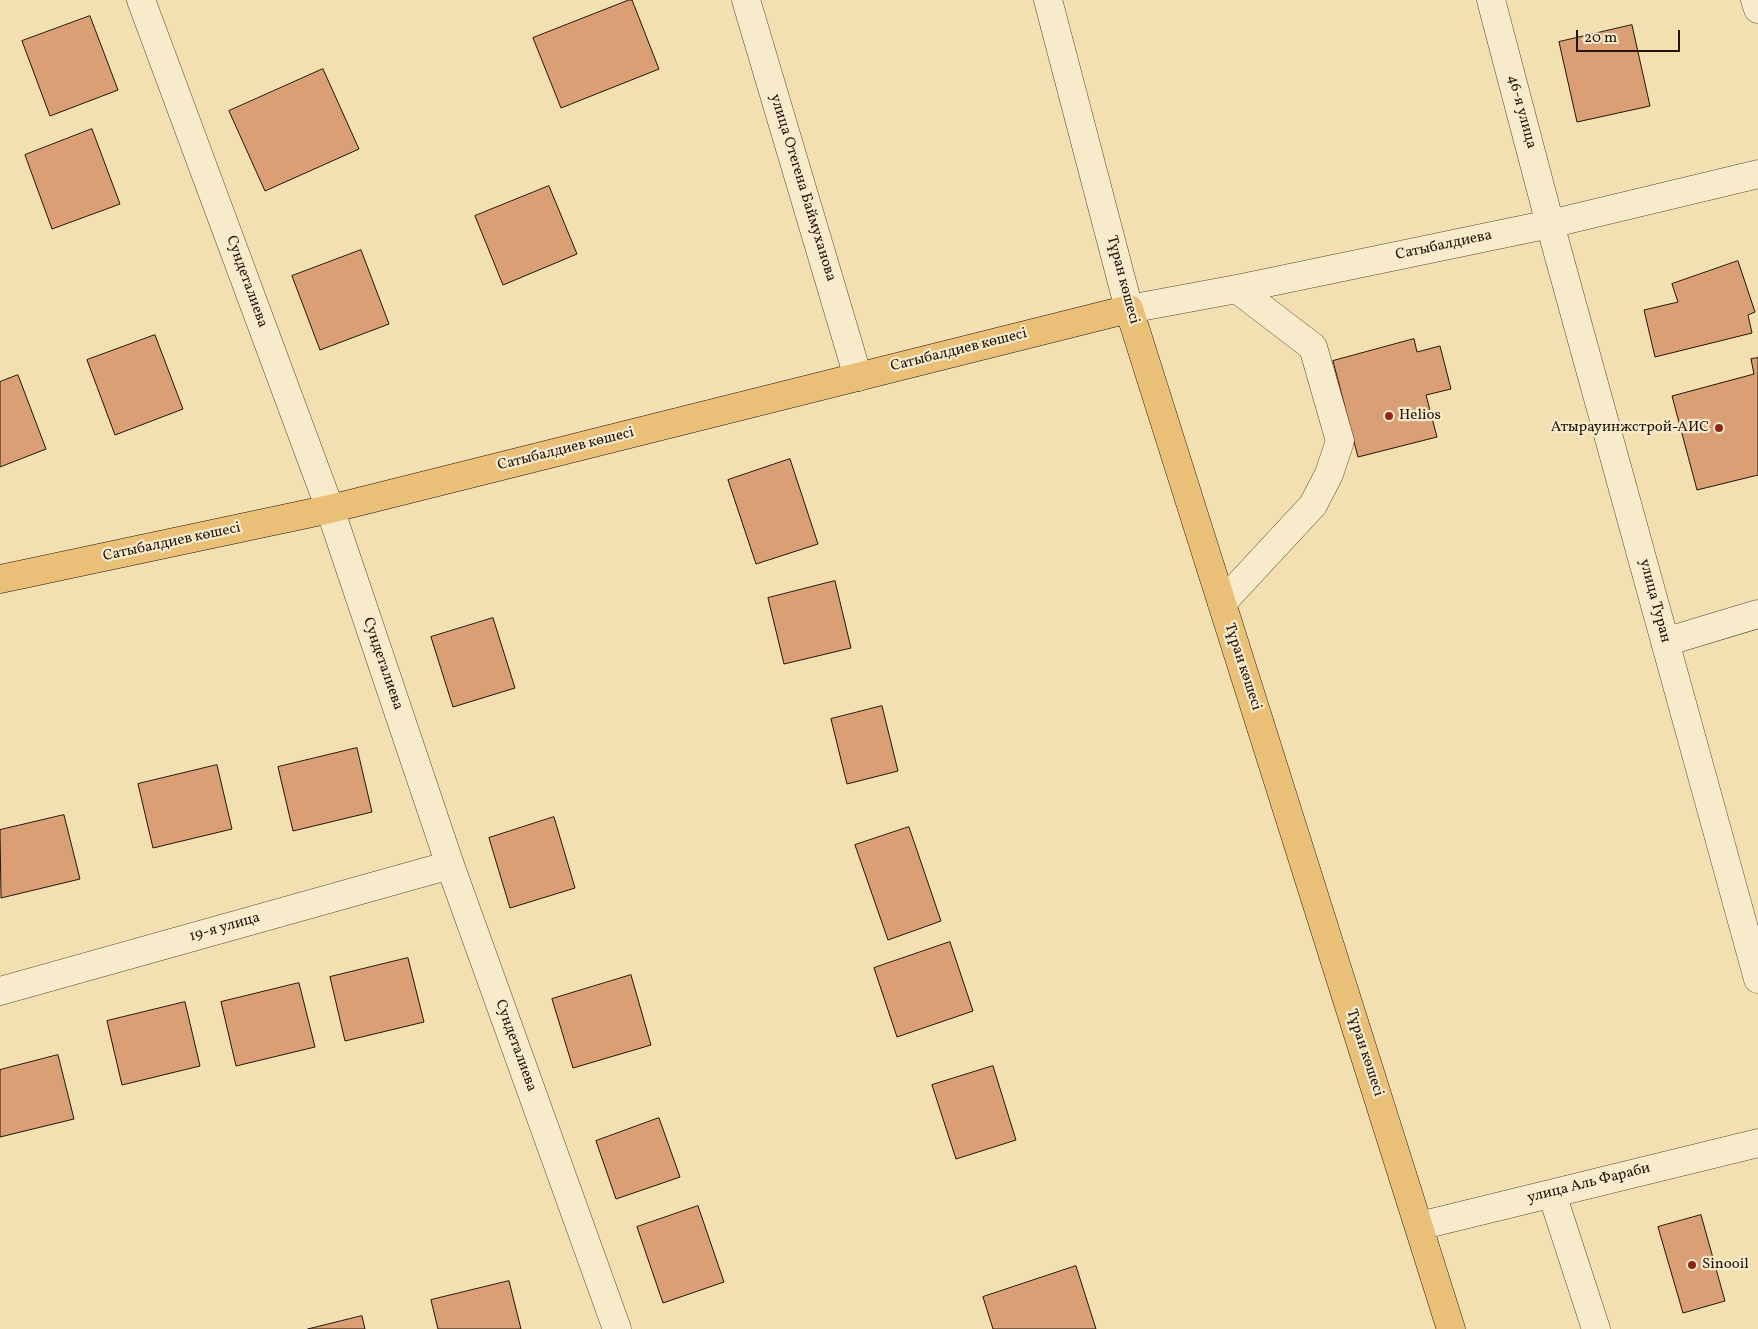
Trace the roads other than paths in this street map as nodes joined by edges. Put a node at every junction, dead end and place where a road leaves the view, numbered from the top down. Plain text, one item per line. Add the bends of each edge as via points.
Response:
1 (141, 0) edge
2 (746, 0) edge
3 (1048, 0) edge
4 (1491, 0) edge
5 (1755, 0) edge
6 (1758, 9) edge
7 (1758, 174) edge
8 (1550, 224) junction
9 (1237, 289) junction
10 (1129, 309) junction
11 (858, 377) junction
12 (330, 509) junction
13 (0, 579) edge
14 (1222, 603) junction
15 (1758, 614) edge
16 (1666, 642) junction
17 (450, 865) junction
18 (1758, 979) edge
19 (0, 992) edge
20 (1758, 1143) edge
21 (1552, 1194) junction
22 (1419, 1226) junction
23 (617, 1329) edge
24 (1451, 1329) edge
25 (1596, 1329) edge

1 - 12 street, Сундеталиева
2 - 11 street, улица Отегена Баймуханова
3 - 10 street, Тұран көшесі
4 - 8 street, 46-я улица
5 - 6 street
7 - 8 street, Сатыбалдиева
8 - 9 street, Сатыбалдиева
8 - 16 street, улица Туран
9 - 10 street, Сатыбалдиева
9 - 14 street via 1314,347 1340,441 1330,474 1313,505
10 - 11 main road, Сатыбалдиев көшесі
10 - 14 main road, Тұран көшесі
11 - 12 main road, Сатыбалдиев көшесі
12 - 13 main road, Сатыбалдиев көшесі
12 - 17 street, Сундеталиева
14 - 22 main road, Тұран көшесі
15 - 16 street
16 - 18 street, улица Туран
17 - 19 street, 19-я улица
17 - 23 street, Сундеталиева
20 - 21 street, улица Аль Фараби
21 - 22 street, улица Аль Фараби
21 - 25 street
22 - 24 main road, Тұран көшесі

